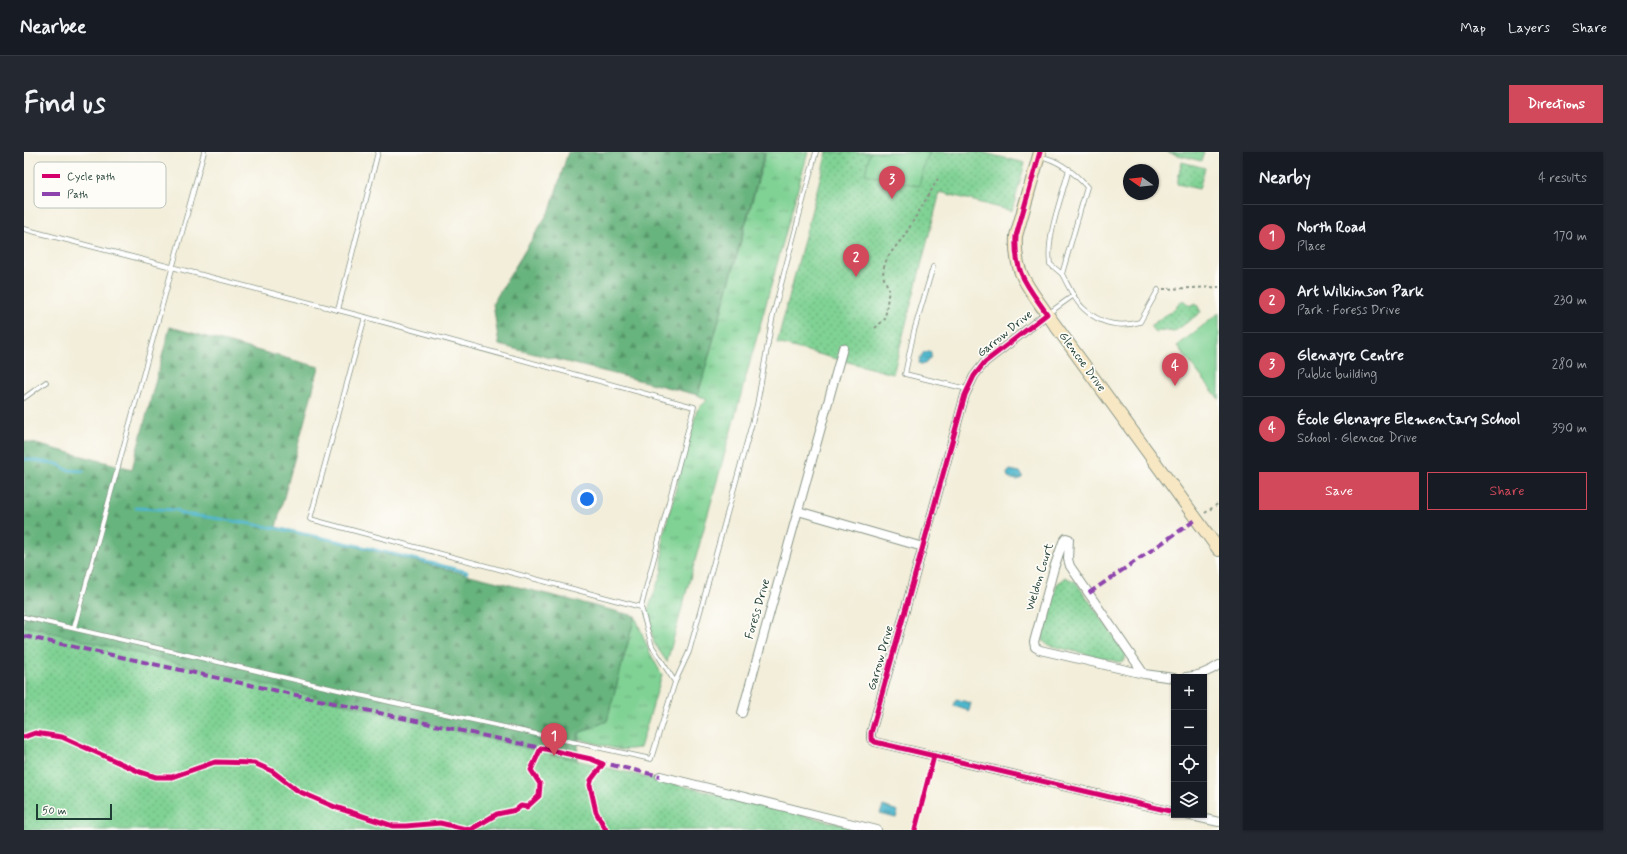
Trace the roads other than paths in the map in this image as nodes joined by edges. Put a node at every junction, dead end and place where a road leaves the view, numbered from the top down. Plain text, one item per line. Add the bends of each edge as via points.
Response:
1 (204, 152) edge
2 (378, 152) edge
3 (816, 152) edge
4 (1040, 154) edge
5 (1069, 169) junction
6 (24, 229) edge
7 (172, 268) junction
8 (933, 268) dead end
9 (1062, 274) junction
10 (1158, 290) road end
11 (1074, 295) junction
12 (338, 310) junction
13 (1047, 314) junction
14 (365, 317) junction
15 (843, 348) dead end
16 (46, 382) dead end
17 (967, 389) junction
18 (24, 398) edge
19 (798, 511) junction
20 (923, 547) junction
21 (1219, 550) edge
22 (641, 607) junction
23 (24, 617) edge
24 (74, 628) junction
25 (1219, 665) edge
26 (1144, 674) junction
27 (1201, 674) edge
28 (1171, 678) edge
29 (675, 682) junction
30 (742, 713) dead end
31 (660, 776) dead end
32 (1171, 811) edge
33 (1201, 818) edge
34 (1219, 822) edge
35 (877, 830) edge

1 - 7 lane
2 - 12 lane
3 - 29 lane via 773,315 758,405 689,652
4 - 5 lane
4 - 13 street, Glencoe Drive via 1016,236 1016,250 1017,264 1023,279
5 - 9 lane via 1048,253 1050,264
5 - 9 lane via 1087,187
6 - 7 lane
7 - 12 lane
7 - 24 lane
8 - 17 lane via 914,331 905,374
9 - 11 lane
10 - 11 lane via 1140,322 1126,326 1096,318 1082,308
11 - 13 lane
12 - 14 lane
13 - 17 street, Garrow Drive via 985,362
13 - 21 street, Glencoe Drive
14 - 22 lane via 694,407
14 - 22 lane via 310,519
15 - 19 street, Foress Drive
16 - 18 lane
17 - 20 street, Garrow Drive
19 - 20 street
19 - 30 street, Foress Drive
20 - 32 street, Garrow Drive via 871,739
22 - 29 lane via 652,646
23 - 24 lane
24 - 29 lane via 390,702 651,759
25 - 27 street
26 - 26 street, Weldon Court via 1035,647 1034,642 1054,568 1066,538 1069,539 1070,566
26 - 28 street, Weldon Court
31 - 35 street
33 - 34 street

